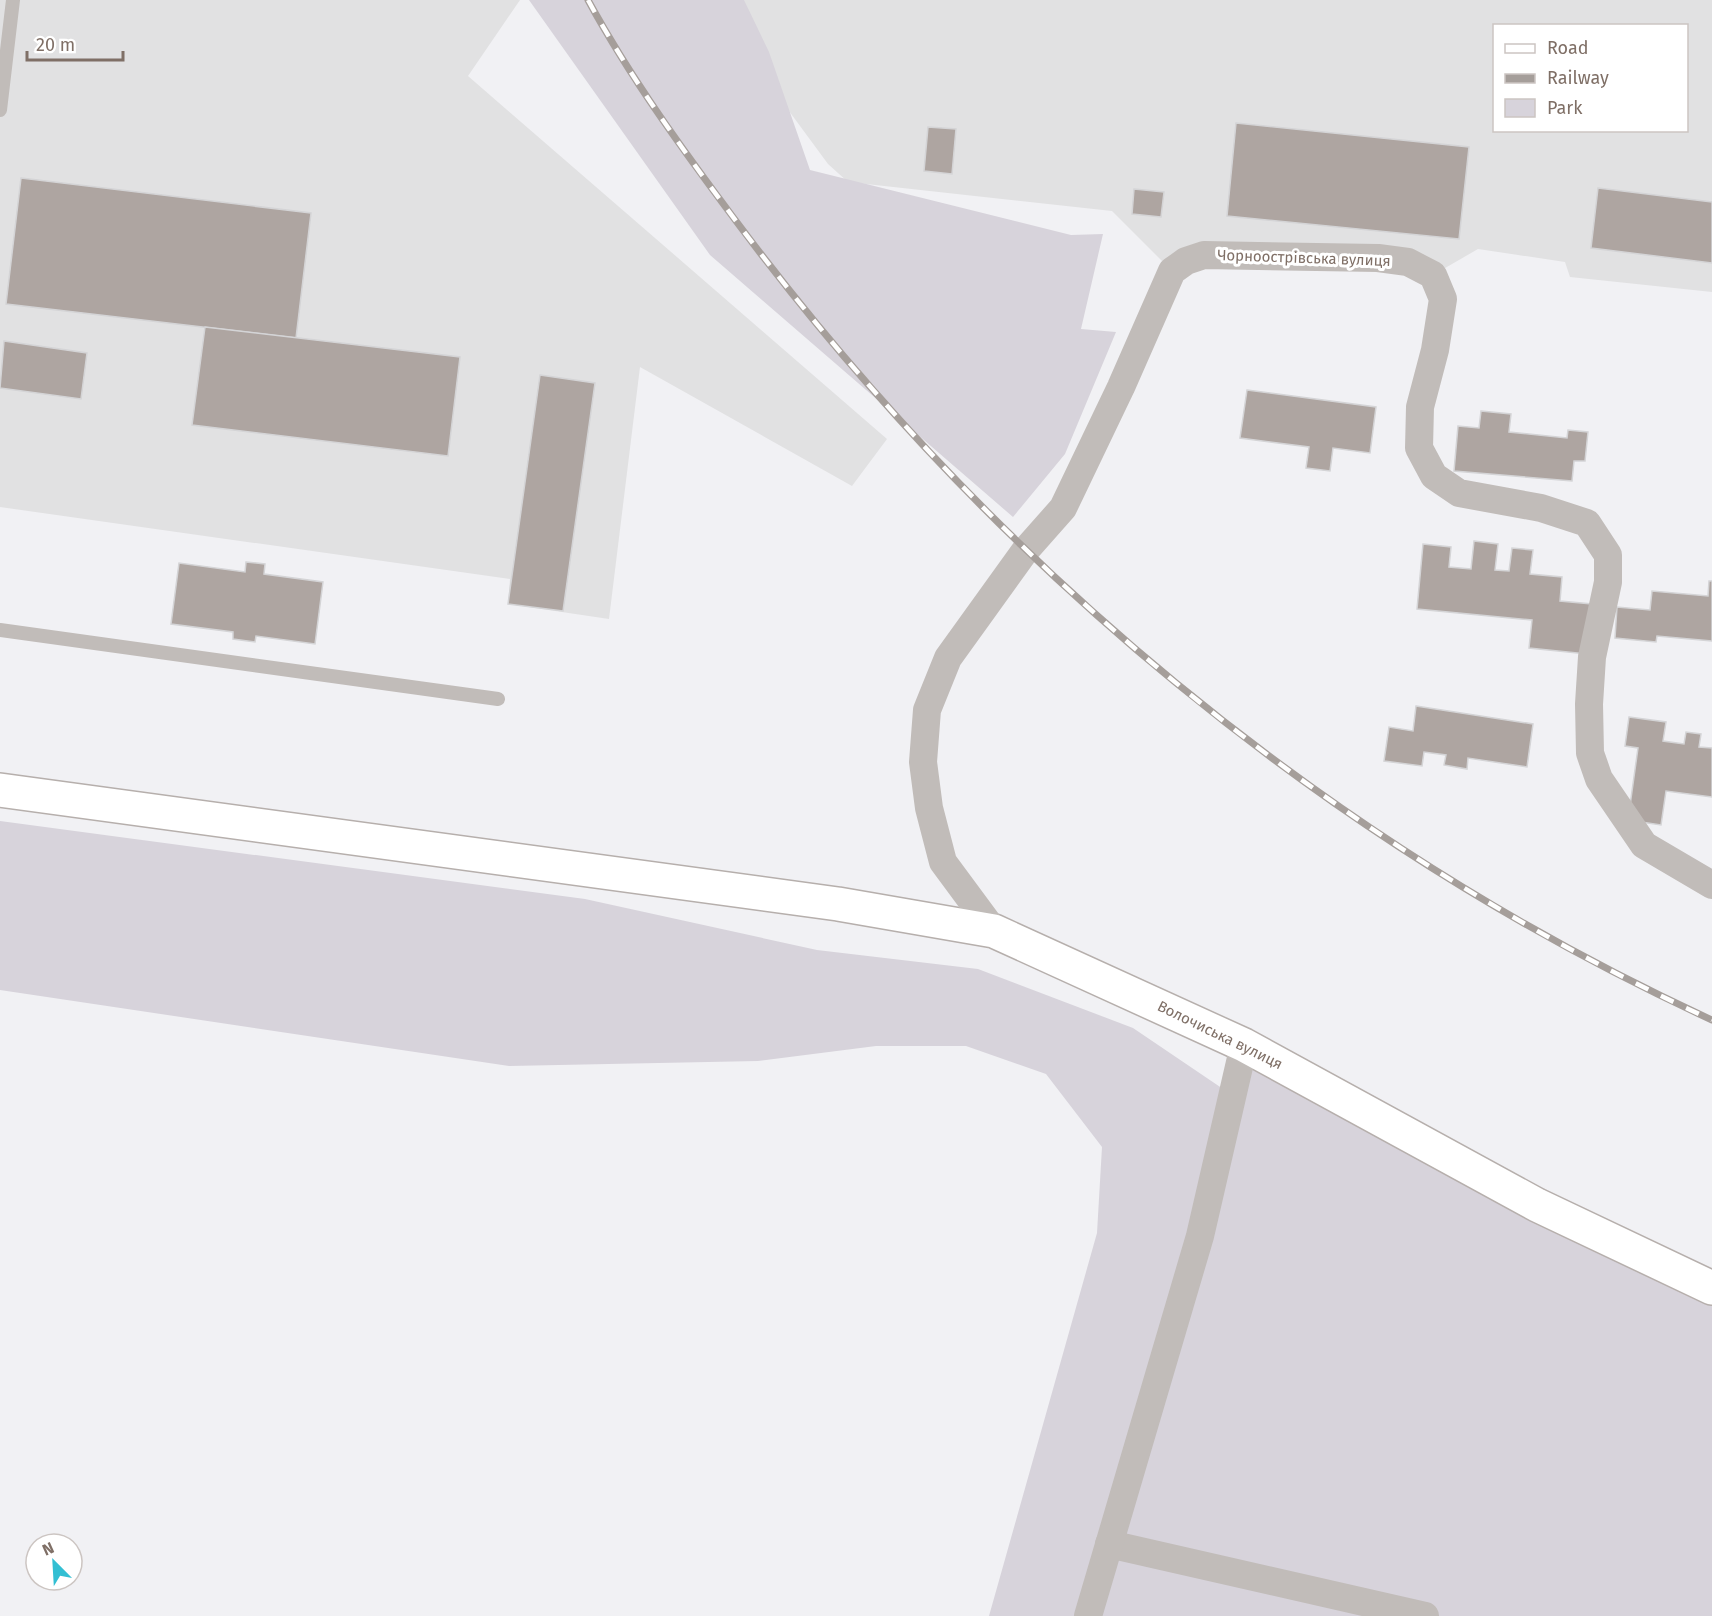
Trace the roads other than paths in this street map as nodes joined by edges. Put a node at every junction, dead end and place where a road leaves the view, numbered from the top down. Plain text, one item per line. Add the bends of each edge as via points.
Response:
1 (13, 0) edge
2 (0, 111) edge
3 (0, 630) edge
4 (498, 699) dead end
5 (0, 790) edge
6 (1712, 885) edge
7 (994, 931) junction
8 (1244, 1045) junction
9 (1712, 1288) edge
10 (1109, 1544) junction
11 (1088, 1616) edge
12 (1425, 1616) edge

1 - 2 lane
3 - 4 lane
5 - 7 main road, Волочиська вулиця via 837,904
6 - 7 street, Чорноострівська вулиця via 1644,845 1599,779 1590,753 1588,704 1592,657 1608,582 1608,555 1587,523 1541,508 1459,493 1434,476 1419,448 1420,407 1443,299 1433,275 1408,262 1378,258 1204,255 1172,271 1063,508 1025,551 948,658 927,710 928,807 943,862
7 - 8 main road, Волочиська вулиця
8 - 9 main road, Волочиська вулиця via 1537,1205
8 - 10 street via 1200,1236
10 - 11 street
10 - 12 street

